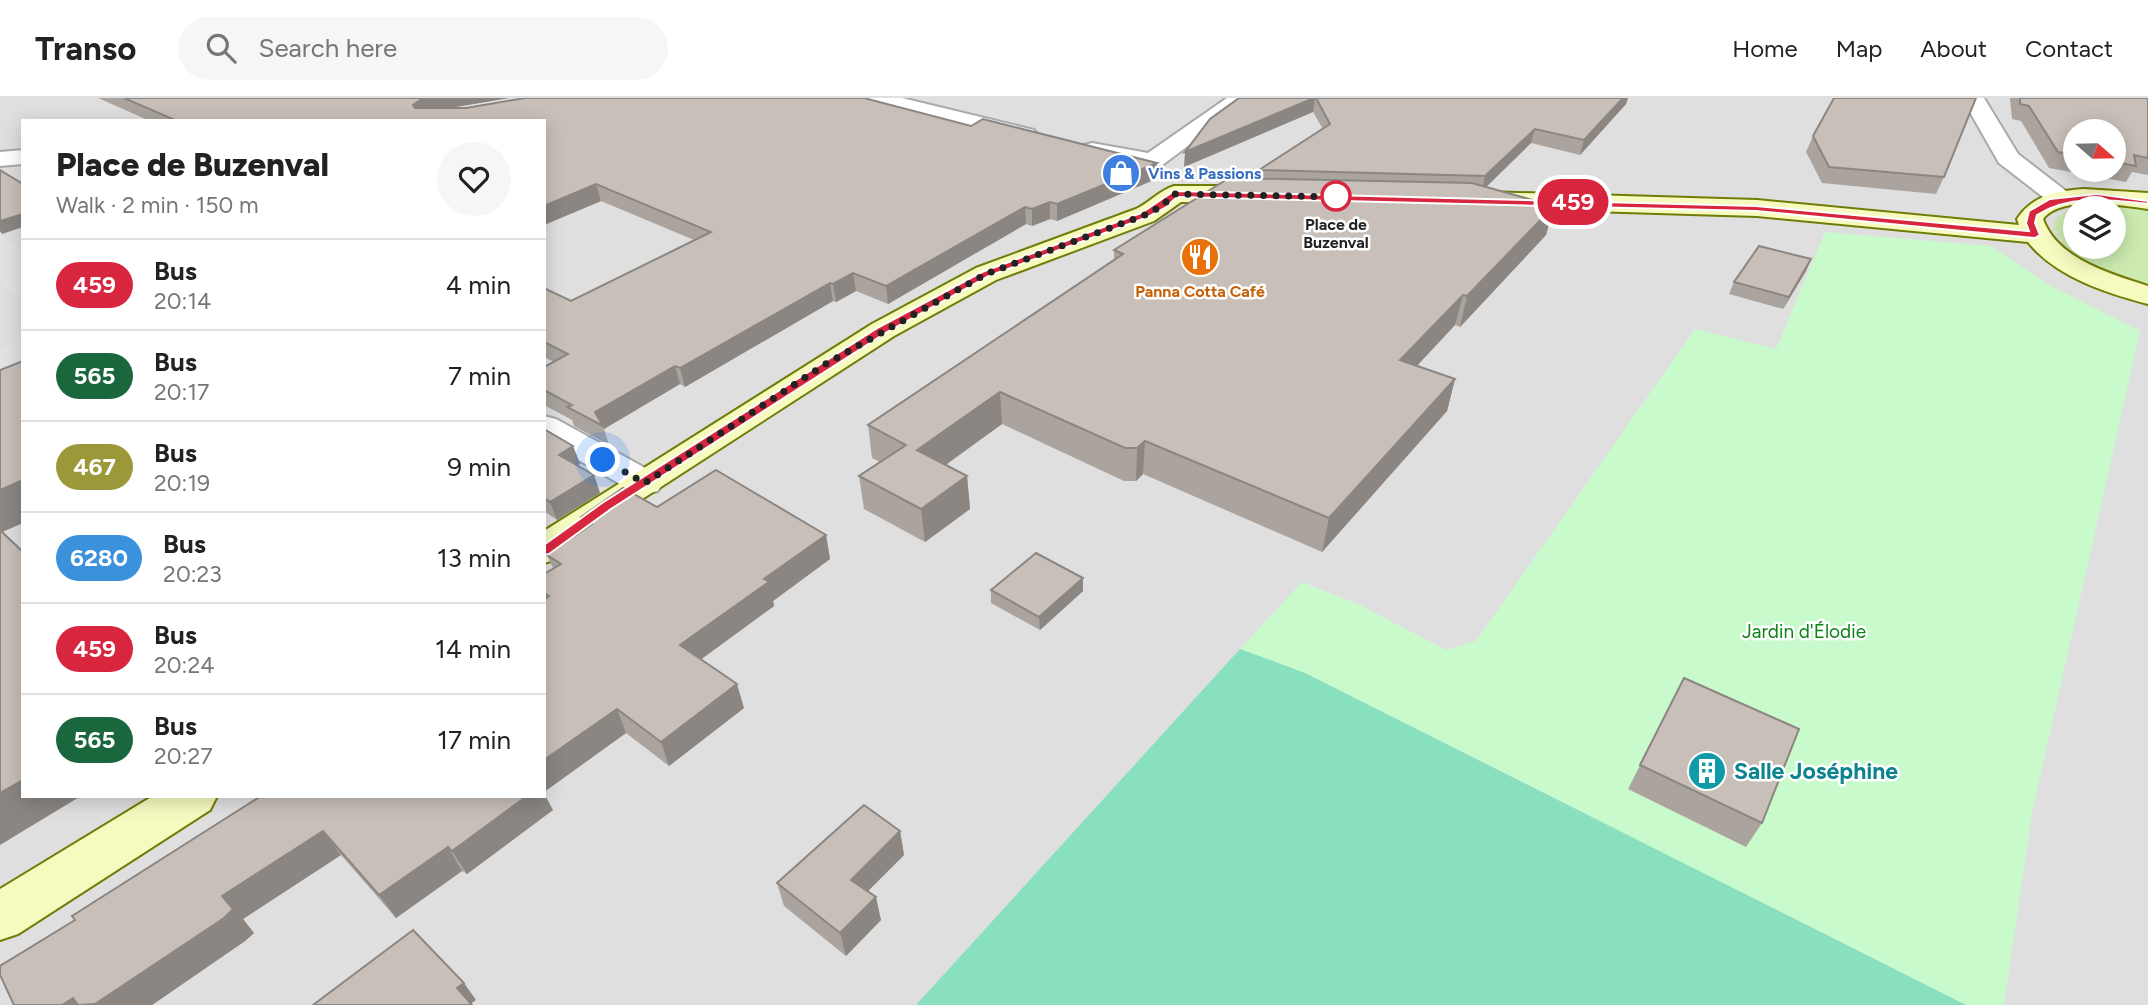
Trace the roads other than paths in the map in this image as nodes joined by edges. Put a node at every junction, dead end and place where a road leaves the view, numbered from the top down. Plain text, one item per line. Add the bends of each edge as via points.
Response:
1 (875, 98) edge
2 (1241, 98) edge
3 (1973, 98) edge
4 (1048, 141) edge
5 (1074, 146) edge
6 (21, 157) edge
7 (0, 159) edge
8 (1152, 161) junction
9 (1174, 194) junction
10 (1277, 195) edge
11 (2061, 199) junction
12 (1468, 200) edge
13 (2148, 201) edge
14 (2035, 235) junction
15 (2143, 295) edge
16 (546, 427) edge
17 (645, 483) junction
18 (546, 549) edge
19 (190, 798) edge
20 (0, 917) edge

1 - 4 street
2 - 8 street
3 - 11 street via 2008,158
5 - 8 street
6 - 7 street
8 - 9 street
9 - 10 street
9 - 17 street via 1145,215 986,274 824,365
11 - 13 street via 2097,196
11 - 14 street via 2033,213 2030,223
12 - 14 street via 1756,208
14 - 15 street via 2068,262
16 - 17 street
17 - 18 street
19 - 20 street

